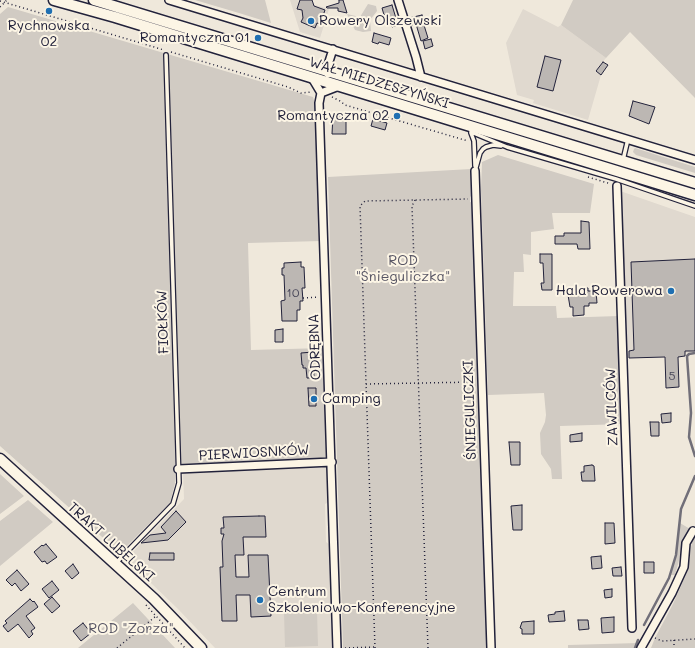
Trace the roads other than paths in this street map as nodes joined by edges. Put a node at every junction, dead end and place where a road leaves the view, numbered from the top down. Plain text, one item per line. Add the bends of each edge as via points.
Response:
1 (54, 0) edge
2 (94, 0) edge
3 (169, 0) edge
4 (398, 0) edge
5 (332, 49) junction
6 (166, 55) dead end
7 (326, 71) junction
8 (421, 77) junction
9 (312, 78) junction
10 (336, 84) junction
11 (321, 93) junction
12 (470, 129) junction
13 (628, 139) junction
14 (507, 147) junction
15 (695, 160) edge
16 (623, 161) junction
17 (475, 171) junction
18 (616, 182) junction
19 (695, 183) edge
20 (695, 195) edge
21 (695, 206) edge
22 (0, 459) edge
23 (332, 462) junction
24 (178, 469) junction
25 (693, 531) dead end
26 (115, 564) junction
27 (632, 628) dead end
28 (201, 648) edge
29 (337, 648) edge
30 (491, 648) edge
31 (641, 648) edge

1 - 9 main road, WAŁ MIEDZESZYŃSKI
2 - 7 main road, WAŁ MIEDZESZYŃSKI
3 - 5 street
4 - 8 street
5 - 7 street
5 - 8 street
6 - 24 lane, FIOŁKÓW
7 - 10 street
7 - 16 main road, WAŁ MIEDZESZYŃSKI
8 - 13 street
9 - 10 main road, WAŁ MIEDZESZYŃSKI
9 - 11 street
10 - 11 street
10 - 12 main road, WAŁ MIEDZESZYŃSKI
11 - 23 street, ODRĘBNA via 319,103
12 - 14 lane
12 - 17 lane via 474,141
12 - 20 main road, WAŁ MIEDZESZYŃSKI
13 - 15 street
13 - 16 lane
14 - 17 lane via 486,147 480,153
14 - 18 lane
16 - 19 main road, WAŁ MIEDZESZYŃSKI
17 - 30 street, ŚNIEGULICZKI
18 - 21 lane
18 - 27 street, ZAWILCÓW
22 - 26 main road, TRAKT LUBELSKI
23 - 24 street, PIERWIOSNKÓW
23 - 29 street, ODRĘBNA
24 - 26 lane, FIOŁKÓW via 179,483 173,504
25 - 31 street via 686,543 681,573
26 - 28 main road, TRAKT LUBELSKI via 154,599

